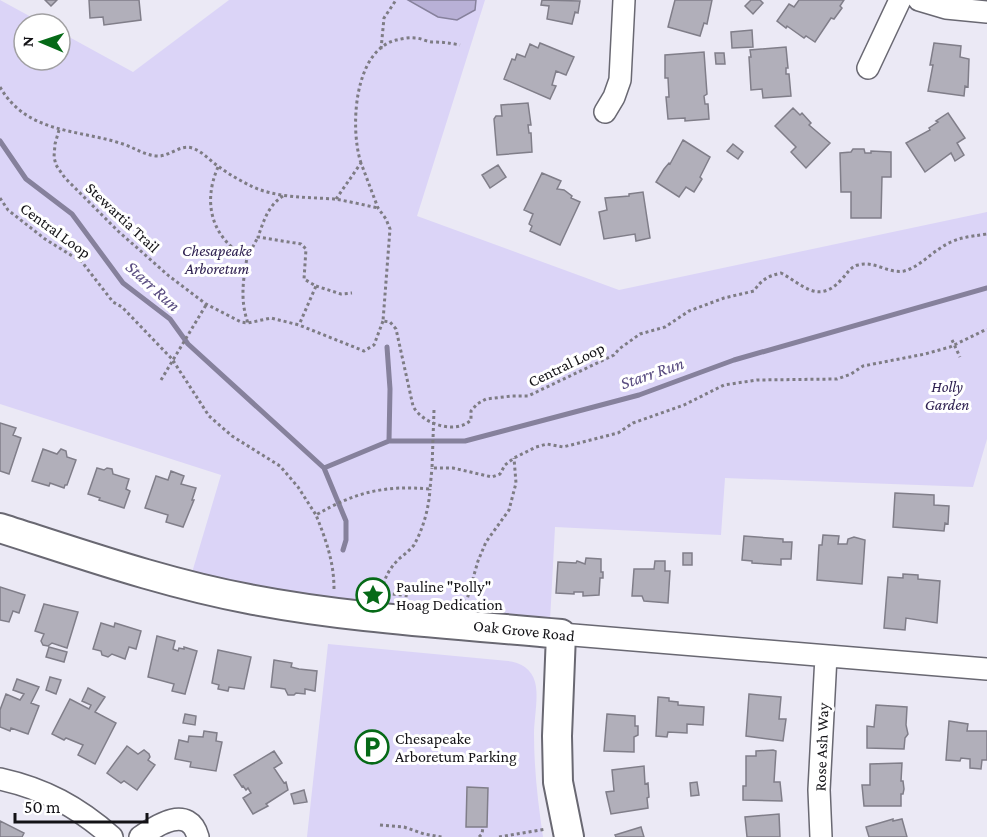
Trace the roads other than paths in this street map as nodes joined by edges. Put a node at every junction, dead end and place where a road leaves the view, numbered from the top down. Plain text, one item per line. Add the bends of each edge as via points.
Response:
1 (624, 0) edge
2 (900, 0) edge
3 (919, 0) edge
4 (987, 12) edge
5 (868, 68) dead end
6 (605, 112) dead end
7 (0, 528) edge
8 (561, 634) junction
9 (826, 656) junction
10 (987, 669) edge
11 (0, 779) edge
12 (567, 831) edge
13 (112, 837) edge
14 (140, 837) edge
15 (198, 837) edge
16 (821, 837) edge

1 - 6 street via 620,80
2 - 5 street
3 - 4 street via 946,8
7 - 8 street, Oak Grove Road via 172,581 250,599 331,612
8 - 9 street, Oak Grove Road
8 - 12 street via 558,782
9 - 10 street, Oak Grove Road
9 - 16 street, Rose Ash Way via 819,789
11 - 13 street via 56,797 88,816
14 - 15 street via 158,824 178,819 194,826

